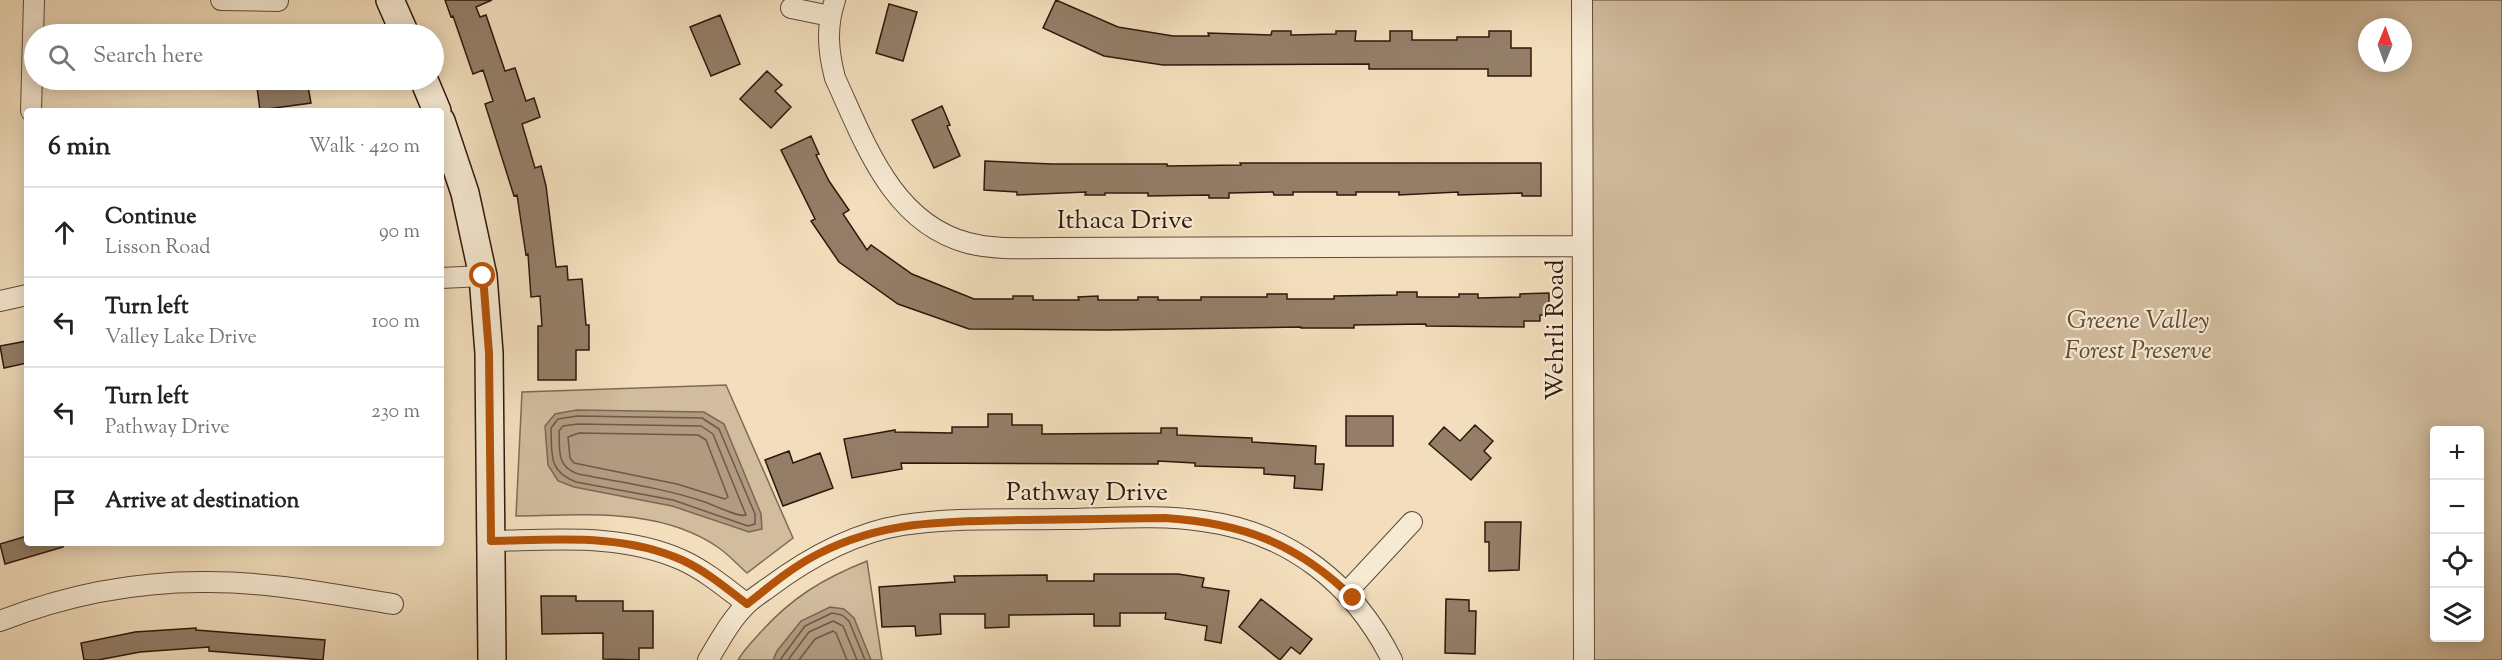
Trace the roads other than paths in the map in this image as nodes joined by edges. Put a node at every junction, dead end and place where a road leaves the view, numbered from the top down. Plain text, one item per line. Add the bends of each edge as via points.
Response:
1 (34, 0) edge
2 (221, 0) edge
3 (390, 0) edge
4 (1582, 0) edge
5 (278, 1) edge
6 (791, 8) dead end
7 (832, 8) edge
8 (33, 24) edge
9 (401, 24) edge
10 (32, 90) edge
11 (428, 90) edge
12 (31, 108) edge
13 (436, 108) edge
14 (444, 130) edge
15 (1582, 246) junction
16 (483, 276) junction
17 (444, 278) edge
18 (24, 295) edge
19 (0, 301) edge
20 (1412, 522) dead end
21 (491, 541) junction
22 (1347, 592) junction
23 (393, 604) dead end
24 (747, 604) junction
25 (0, 621) edge
26 (492, 660) edge
27 (708, 660) edge
28 (1392, 660) edge
29 (1584, 660) edge

1 - 8 street
2 - 5 street
3 - 9 street
4 - 15 street, Wehrli Road
6 - 7 street
7 - 15 street, Ithaca Drive via 829,49 836,78 882,175 901,202 924,222 963,242 991,248
10 - 12 street
11 - 13 street
14 - 16 street via 465,192
15 - 29 street, Wehrli Road
16 - 17 street
16 - 21 street via 489,353
18 - 19 street
20 - 22 street
21 - 24 street via 632,544 683,561
21 - 26 street
22 - 24 street, Pathway Drive via 1284,547 1221,524 1165,518 943,521 878,530 818,554
22 - 28 street, Pathway Drive
23 - 25 street via 240,584 171,583 79,597
24 - 27 street, Pathway Drive

